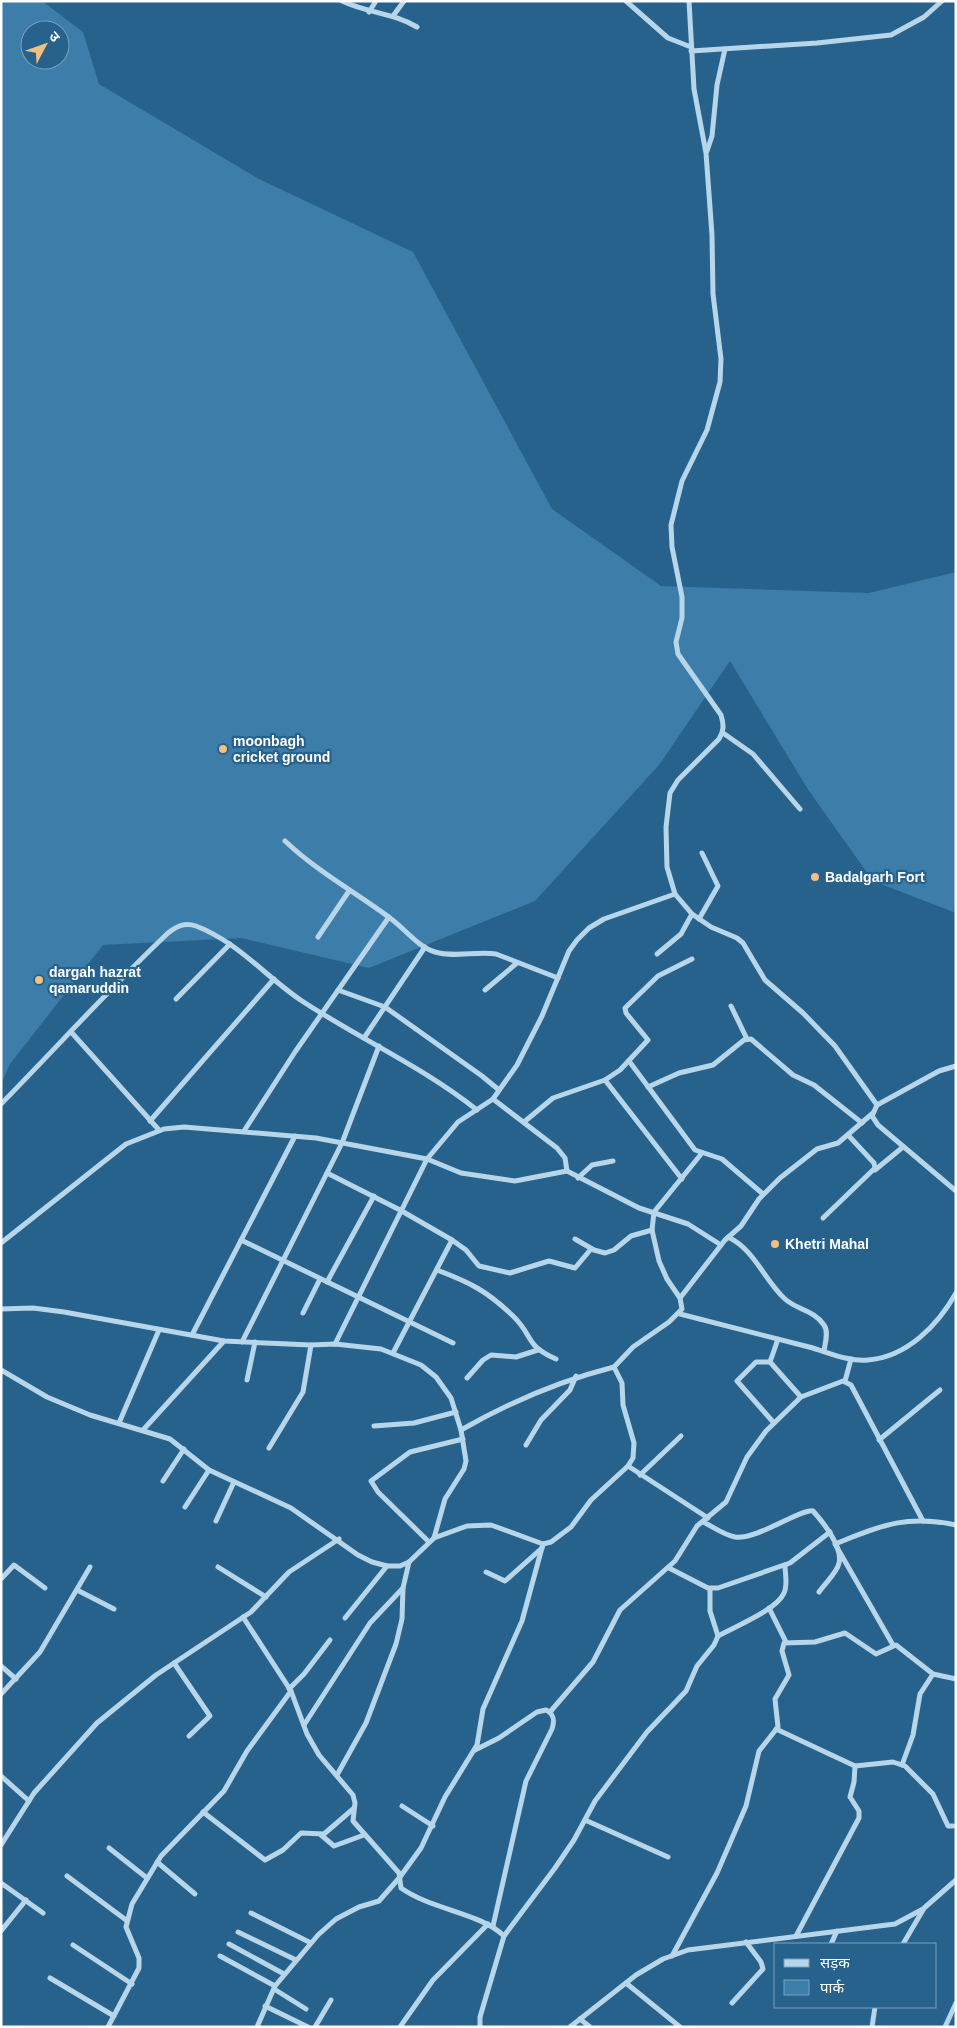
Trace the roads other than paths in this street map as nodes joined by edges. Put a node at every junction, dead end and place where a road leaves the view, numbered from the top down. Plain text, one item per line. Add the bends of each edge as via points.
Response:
1 (342, 1) edge
2 (376, 1) edge
3 (404, 1) edge
4 (626, 1) edge
5 (689, 1) edge
6 (942, 1) edge
7 (369, 12) junction
8 (393, 16) junction
9 (417, 28) dead end
10 (691, 49) junction
11 (725, 49) junction
12 (706, 153) junction
13 (723, 733) junction
14 (800, 809) dead end
15 (285, 842) dead end
16 (702, 853) dead end
17 (349, 890) junction
18 (675, 894) junction
19 (692, 914) junction
20 (388, 917) junction
21 (700, 919) junction
22 (318, 937) dead end
23 (230, 944) junction
24 (425, 947) junction
25 (657, 954) dead end
26 (692, 960) dead end
27 (517, 963) junction
28 (558, 978) junction
29 (274, 979) junction
30 (338, 990) junction
31 (485, 990) dead end
32 (176, 999) dead end
33 (731, 1006) dead end
34 (385, 1008) junction
35 (322, 1014) junction
36 (72, 1033) junction
37 (364, 1038) junction
38 (747, 1038) junction
39 (379, 1046) junction
40 (629, 1061) junction
41 (956, 1066) edge
42 (605, 1080) junction
43 (648, 1087) junction
44 (499, 1090) junction
45 (493, 1099) junction
46 (1, 1104) edge
47 (877, 1105) junction
48 (477, 1110) junction
49 (873, 1113) junction
50 (150, 1121) junction
51 (524, 1122) junction
52 (862, 1123) junction
53 (159, 1130) junction
54 (244, 1131) junction
55 (848, 1135) junction
56 (296, 1136) junction
57 (342, 1143) junction
58 (904, 1147) junction
59 (702, 1154) junction
60 (428, 1159) junction
61 (613, 1161) dead end
62 (874, 1170) junction
63 (567, 1171) junction
64 (327, 1173) junction
65 (578, 1178) junction
66 (682, 1179) junction
67 (956, 1191) edge
68 (763, 1194) junction
69 (374, 1196) junction
70 (400, 1210) junction
71 (654, 1212) junction
72 (824, 1218) dead end
73 (652, 1230) junction
74 (728, 1237) junction
75 (575, 1239) dead end
76 (241, 1240) junction
77 (452, 1240) junction
78 (1, 1243) edge
79 (721, 1245) junction
80 (591, 1248) junction
81 (283, 1260) junction
82 (437, 1270) junction
83 (320, 1279) junction
84 (327, 1282) junction
85 (955, 1295) edge
86 (358, 1298) junction
87 (680, 1298) junction
88 (1, 1308) edge
89 (303, 1313) dead end
90 (680, 1314) junction
91 (410, 1322) junction
92 (159, 1330) junction
93 (192, 1335) junction
94 (778, 1339) junction
95 (224, 1341) junction
96 (242, 1342) junction
97 (255, 1342) junction
98 (453, 1343) dead end
99 (334, 1344) junction
100 (311, 1345) junction
101 (538, 1350) junction
102 (824, 1351) junction
103 (393, 1353) junction
104 (556, 1359) dead end
105 (851, 1359) junction
106 (770, 1362) junction
107 (614, 1367) junction
108 (1, 1370) edge
109 (576, 1376) junction
110 (467, 1378) dead end
111 (247, 1380) dead end
112 (845, 1381) junction
113 (940, 1390) dead end
114 (801, 1397) junction
115 (456, 1412) junction
116 (119, 1422) junction
117 (774, 1423) junction
118 (374, 1426) dead end
119 (143, 1430) junction
120 (461, 1430) junction
121 (681, 1436) dead end
122 (463, 1439) junction
123 (880, 1440) junction
124 (526, 1445) dead end
125 (268, 1448) dead end
126 (184, 1449) junction
127 (628, 1466) junction
128 (209, 1470) junction
129 (640, 1475) junction
130 (163, 1482) dead end
131 (234, 1482) junction
132 (185, 1506) dead end
133 (705, 1520) junction
134 (216, 1521) dead end
135 (923, 1521) junction
136 (956, 1525) edge
137 (830, 1532) junction
138 (434, 1538) junction
139 (339, 1540) junction
140 (429, 1542) junction
141 (836, 1544) junction
142 (543, 1546) junction
143 (409, 1562) junction
144 (785, 1565) junction
145 (387, 1566) junction
146 (90, 1567) dead end
147 (218, 1567) dead end
148 (668, 1568) junction
149 (486, 1572) dead end
150 (1, 1579) edge
151 (45, 1588) dead end
152 (403, 1588) junction
153 (710, 1589) junction
154 (77, 1590) junction
155 (819, 1592) dead end
156 (266, 1597) junction
157 (769, 1608) junction
158 (114, 1609) dead end
159 (243, 1617) junction
160 (345, 1618) dead end
161 (718, 1636) junction
162 (330, 1640) dead end
163 (786, 1642) junction
164 (893, 1645) junction
165 (174, 1663) junction
166 (1, 1666) edge
167 (933, 1674) junction
168 (16, 1679) junction
169 (956, 1679) edge
170 (290, 1690) junction
171 (1, 1694) edge
172 (550, 1712) junction
173 (304, 1725) junction
174 (776, 1729) junction
175 (189, 1736) dead end
176 (474, 1751) junction
177 (902, 1765) junction
178 (855, 1766) junction
179 (337, 1775) junction
180 (1, 1776) edge
181 (29, 1801) junction
182 (402, 1806) dead end
183 (354, 1808) junction
184 (203, 1812) junction
185 (585, 1820) junction
186 (433, 1826) junction
187 (955, 1826) edge
188 (364, 1834) junction
189 (321, 1835) junction
190 (1, 1845) edge
191 (108, 1848) dead end
192 (668, 1857) dead end
193 (157, 1862) junction
194 (68, 1876) dead end
195 (400, 1877) junction
196 (147, 1878) junction
197 (956, 1880) edge
198 (1, 1883) edge
199 (195, 1894) dead end
200 (26, 1900) junction
201 (923, 1909) junction
202 (43, 1913) dead end
203 (251, 1913) dead end
204 (126, 1920) junction
205 (491, 1925) junction
206 (1, 1931) edge
207 (238, 1932) dead end
208 (836, 1932) junction
209 (504, 1936) junction
210 (796, 1936) junction
211 (746, 1942) junction
212 (311, 1943) junction
213 (831, 1943) edge
214 (904, 1943) edge
215 (229, 1944) dead end
216 (73, 1946) dead end
217 (220, 1956) dead end
218 (672, 1956) junction
219 (296, 1960) junction
220 (284, 1974) junction
221 (50, 1978) dead end
222 (626, 1983) junction
223 (132, 1984) junction
224 (274, 1988) junction
225 (331, 2000) dead end
226 (732, 2003) dead end
227 (956, 2003) edge
228 (266, 2006) junction
229 (875, 2008) edge
230 (306, 2009) dead end
231 (114, 2016) junction
232 (580, 2019) junction
233 (108, 2027) edge
234 (257, 2027) edge
235 (308, 2027) edge
236 (315, 2027) edge
237 (400, 2027) edge
238 (480, 2027) edge
239 (570, 2027) edge
240 (590, 2027) edge
241 (680, 2027) edge
242 (872, 2027) edge
243 (945, 2027) edge

1 - 7 street
2 - 7 street
3 - 8 street
4 - 10 street via 668,38
5 - 10 street
6 - 11 street via 924,17 891,34
7 - 8 street
8 - 9 street
10 - 11 street
10 - 12 street via 694,90
11 - 12 street via 717,85 712,136
12 - 13 street via 720,382 707,430 682,481 671,525 682,597 682,618 676,642 678,654 721,716
13 - 14 street via 753,754
13 - 18 street via 678,780 670,793 666,827 667,867
15 - 17 street via 308,863
16 - 21 street via 718,886
17 - 20 street
17 - 22 street
18 - 19 street
18 - 28 street via 604,919 588,928 569,951
19 - 21 street
19 - 25 street via 681,934
20 - 24 street
20 - 30 street
21 - 47 street via 743,944 765,980 835,1046
23 - 29 street
23 - 32 street
23 - 36 street via 194,925 177,926 119,979
24 - 27 street via 446,954 486,952
24 - 34 street
26 - 40 street via 658,976 625,1008 648,1040
27 - 28 street
27 - 31 street
28 - 44 street via 517,1065
29 - 35 street
29 - 50 street
30 - 34 street
30 - 35 street
33 - 38 street
34 - 37 street
34 - 44 street
35 - 37 street
35 - 54 street
36 - 46 street
36 - 50 street
37 - 39 street
38 - 43 street via 713,1065 679,1073
38 - 52 street via 754,1040 793,1075 814,1084
39 - 48 street via 426,1073
39 - 57 street
40 - 42 street
40 - 43 street
41 - 47 street via 939,1071
42 - 51 street via 563,1093
42 - 66 street
43 - 59 street via 695,1150
44 - 45 street
45 - 48 street
45 - 51 street
47 - 49 street
48 - 60 street via 458,1122
49 - 52 street
49 - 58 street via 873,1120 878,1126
50 - 53 street
51 - 63 street via 557,1148 565,1158
52 - 55 street
53 - 54 street via 184,1127
53 - 78 street via 126,1144
54 - 56 street
55 - 62 street via 874,1163
55 - 68 street via 838,1143 822,1146 811,1153
56 - 57 street
56 - 76 street
57 - 60 street
57 - 64 street
58 - 62 street
58 - 67 street
59 - 66 street
59 - 68 street via 722,1159
60 - 63 street via 462,1173 515,1181
60 - 70 street
61 - 65 street via 592,1165
62 - 72 street
63 - 65 street
64 - 69 street
64 - 81 street
65 - 71 street
66 - 71 street
68 - 74 street via 741,1226
69 - 70 street
69 - 84 street
70 - 77 street
70 - 86 street
71 - 73 street
71 - 79 street via 688,1224
73 - 80 street via 631,1236 610,1252
73 - 87 street via 662,1271
74 - 79 street
74 - 102 street via 747,1250 786,1300 812,1313 824,1325
75 - 80 street
76 - 81 street
76 - 93 street
77 - 80 street via 468,1252 476,1264 510,1274 549,1262 575,1268
77 - 82 street
79 - 87 street
81 - 83 street
81 - 96 street
82 - 91 street
82 - 101 street via 490,1294 515,1318
83 - 84 street
83 - 89 street
84 - 86 street
85 - 105 street via 930,1330 912,1343 878,1358
86 - 91 street
86 - 99 street
87 - 90 street
88 - 92 street via 64,1312
90 - 94 street
90 - 107 street via 633,1347
91 - 98 street
91 - 103 street
92 - 93 street
92 - 116 street
93 - 95 street
94 - 102 street
94 - 106 street
95 - 96 street
95 - 119 street
96 - 97 street
97 - 100 street
97 - 111 street
99 - 100 street
99 - 103 street
100 - 125 street via 304,1392
101 - 104 street
101 - 110 street via 516,1357 492,1355
102 - 105 street
103 - 115 street via 421,1366 436,1378 451,1398
105 - 112 street
106 - 114 street
106 - 117 street via 756,1362 737,1381
107 - 109 street
107 - 127 street via 622,1383 622,1405 634,1443 633,1458
108 - 116 street via 47,1397 90,1415
109 - 120 street via 521,1398
109 - 124 street via 570,1390 541,1420
112 - 114 street
112 - 123 street via 851,1385
113 - 123 street
114 - 117 street
115 - 118 street via 414,1423
115 - 120 street
116 - 119 street
117 - 133 street via 747,1457 726,1502
119 - 126 street
120 - 122 street
121 - 129 street
122 - 138 street via 466,1465 444,1498
122 - 140 street via 410,1452 371,1481 378,1492
123 - 135 street
126 - 128 street
126 - 130 street
127 - 129 street
127 - 142 street via 591,1500 571,1527
128 - 131 street
128 - 132 street
129 - 133 street
131 - 134 street
131 - 139 street via 291,1508
133 - 137 street via 731,1536 741,1537 782,1524 807,1510 815,1514
133 - 148 street
135 - 136 street
135 - 141 street via 898,1522
137 - 141 street
137 - 144 street
138 - 140 street
138 - 142 street via 467,1526 491,1525
139 - 145 street via 358,1555
139 - 156 street via 289,1572
140 - 143 street
141 - 155 street via 839,1564
141 - 164 street
142 - 149 street via 508,1580 502,1581
142 - 176 street via 522,1621 484,1709
143 - 145 street
143 - 152 street
144 - 153 street
144 - 157 street via 784,1593
145 - 160 street
146 - 154 street
147 - 156 street
148 - 153 street
148 - 172 street via 620,1610 593,1662
150 - 151 street via 14,1565
152 - 173 street via 370,1622
152 - 179 street via 402,1619 392,1657 366,1723
153 - 161 street via 710,1611
154 - 158 street
154 - 168 street via 40,1652
156 - 159 street
157 - 161 street
157 - 163 street
159 - 165 street
159 - 170 street
161 - 185 street via 694,1671 686,1691 648,1732 595,1801
162 - 170 street
163 - 164 street via 815,1642 844,1633 876,1654
163 - 174 street via 781,1648 788,1675 775,1699
164 - 167 street
165 - 175 street via 210,1716
165 - 181 street via 97,1723
166 - 168 street
167 - 169 street
167 - 177 street via 920,1694 913,1736
168 - 171 street
170 - 173 street
170 - 184 street via 247,1751 224,1791
172 - 176 street via 537,1712
172 - 205 street via 554,1723 526,1781
173 - 179 street via 319,1755
174 - 178 street
174 - 218 street via 759,1751 746,1806 718,1873
176 - 186 street via 445,1798
177 - 178 street via 894,1762
177 - 187 street via 910,1769 933,1794 948,1826
178 - 210 street via 850,1797 859,1811 859,1818
179 - 183 street via 353,1795
180 - 181 street
181 - 190 street
182 - 186 street
183 - 188 street via 353,1821
183 - 189 street
184 - 189 street via 265,1860 283,1850 300,1832
184 - 193 street
185 - 192 street
185 - 209 street via 555,1868
186 - 195 street
188 - 189 street via 334,1846
188 - 195 street
191 - 196 street
193 - 196 street
193 - 199 street
194 - 204 street
195 - 205 street via 401,1888 424,1901
195 - 212 street via 379,1901 336,1919
196 - 204 street
197 - 201 street
198 - 200 street
200 - 202 street
200 - 206 street
201 - 208 street via 895,1924
201 - 214 street
203 - 212 street
204 - 223 street via 140,1962
205 - 209 street
205 - 237 street via 433,1980
207 - 219 street
208 - 210 street
208 - 213 street
209 - 238 street via 480,2017
210 - 211 street
211 - 218 street via 688,1950
211 - 226 street via 763,1969
212 - 219 street
215 - 220 street
216 - 223 street
217 - 224 street
218 - 222 street
219 - 220 street
220 - 224 street
221 - 231 street
222 - 232 street
222 - 241 street
223 - 231 street
224 - 228 street
224 - 230 street
225 - 236 street
227 - 243 street
228 - 234 street
228 - 235 street
229 - 242 street
231 - 233 street
232 - 239 street
232 - 240 street

